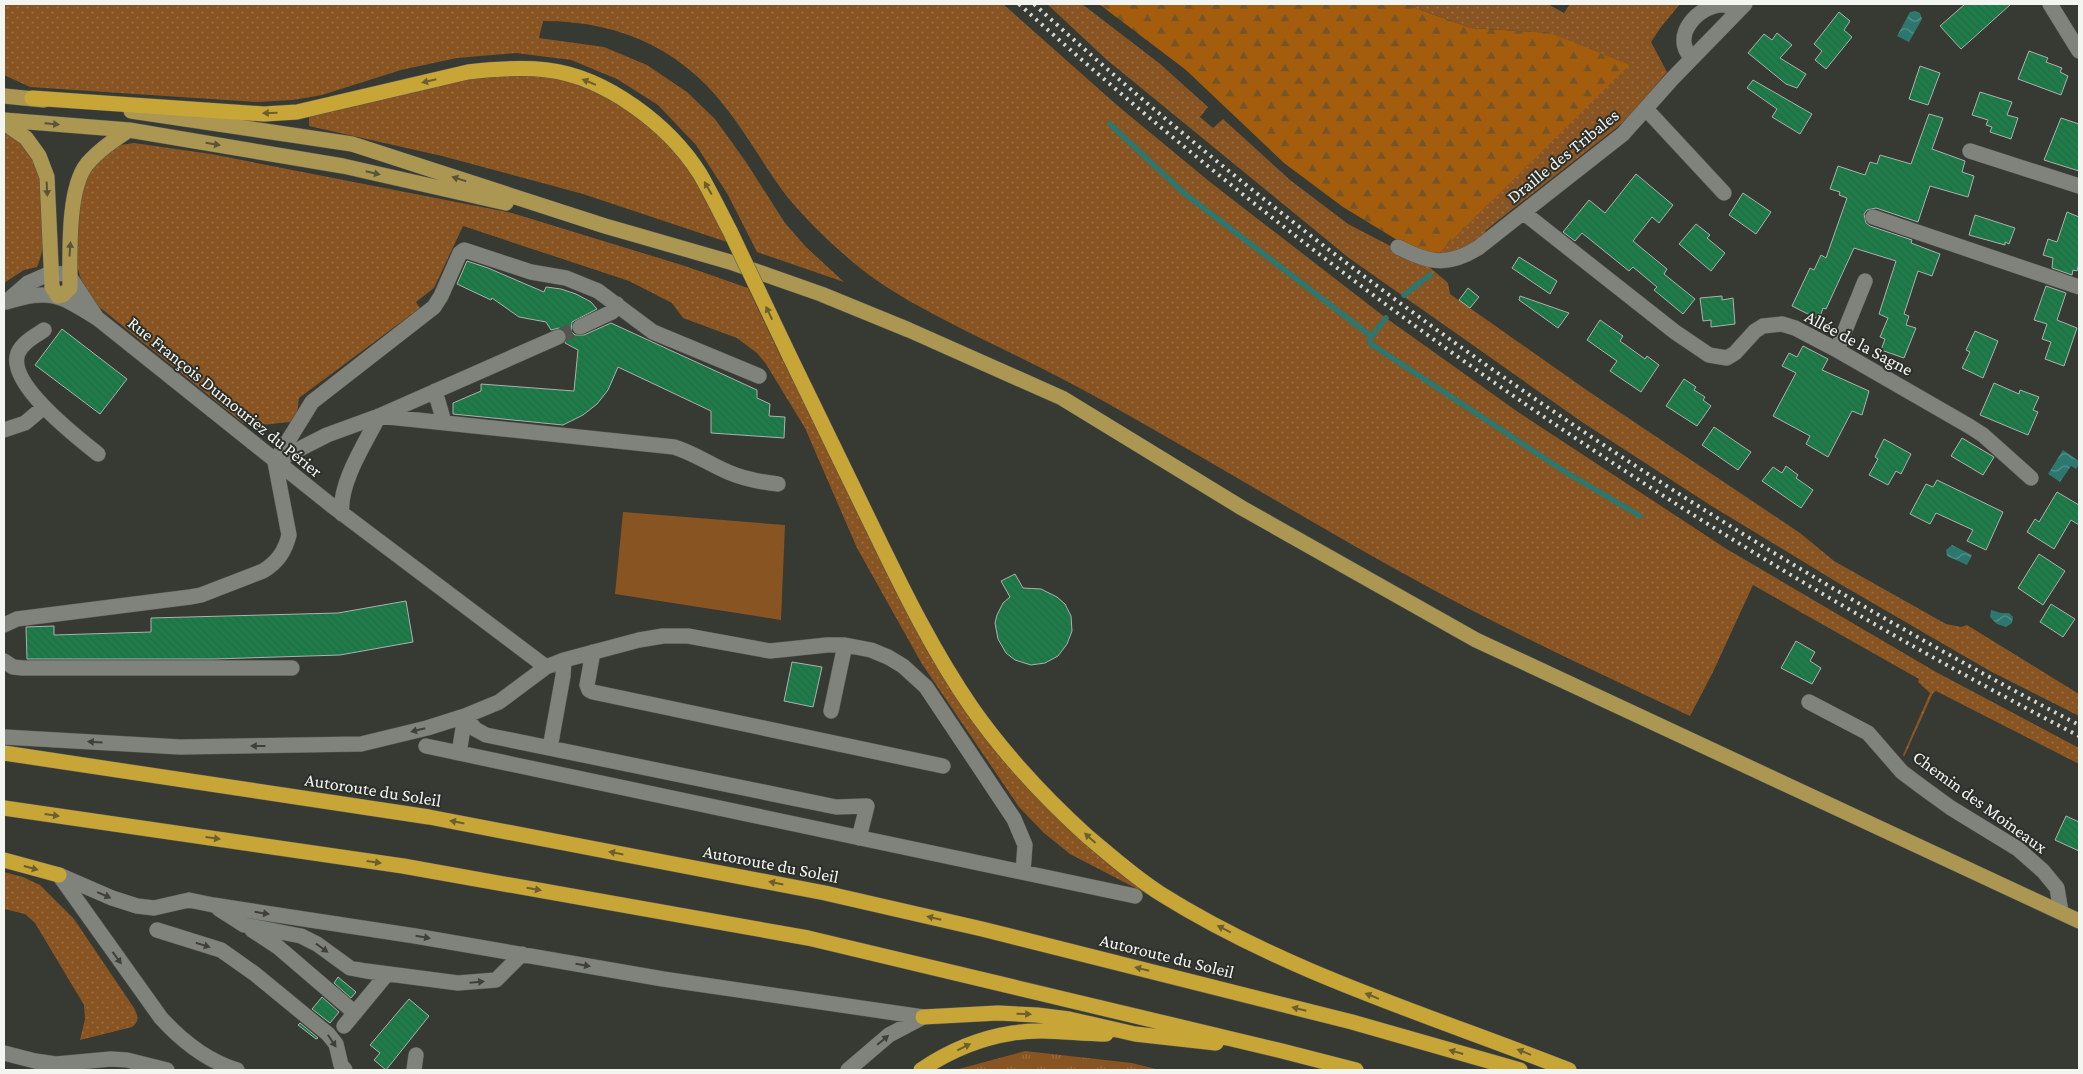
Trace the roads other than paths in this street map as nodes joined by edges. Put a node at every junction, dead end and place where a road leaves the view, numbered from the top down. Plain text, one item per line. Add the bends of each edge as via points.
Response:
1 (2050, 4) edge
2 (1742, 7) edge
3 (2079, 51) edge
4 (1692, 58) junction
5 (4, 96) edge
6 (32, 98) junction
7 (1646, 109) junction
8 (4, 122) edge
9 (130, 130) junction
10 (1970, 151) dead end
11 (2079, 186) edge
12 (1724, 193) dead end
13 (1524, 213) junction
14 (1873, 217) dead end
15 (605, 226) junction
16 (1398, 247) dead end
17 (51, 273) junction
18 (70, 277) junction
19 (1866, 281) dead end
20 (2079, 287) edge
21 (58, 296) junction
22 (5, 303) edge
23 (617, 304) junction
24 (96, 318) junction
25 (580, 327) tunnel mouth
26 (44, 330) dead end
27 (558, 337) tunnel mouth
28 (1837, 350) junction
29 (759, 376) dead end
30 (435, 391) junction
31 (44, 406) junction
32 (379, 416) junction
33 (444, 422) junction
34 (4, 430) edge
35 (98, 454) dead end
36 (275, 462) junction
37 (2031, 478) dead end
38 (778, 484) dead end
39 (336, 509) junction
40 (4, 624) edge
41 (844, 645) junction
42 (593, 652) junction
43 (564, 660) junction
44 (4, 661) edge
45 (546, 667) junction
46 (292, 668) dead end
47 (1809, 702) dead end
48 (831, 711) dead end
49 (465, 716) junction
50 (4, 737) edge
51 (426, 746) dead end
52 (550, 748) junction
53 (459, 753) junction
54 (4, 754) edge
55 (943, 766) dead end
56 (4, 808) edge
57 (859, 838) junction
58 (4, 860) edge
59 (1023, 872) junction
60 (59, 876) junction
61 (1135, 896) dead end
62 (214, 905) junction
63 (2061, 912) junction
64 (2079, 921) edge
65 (244, 925) junction
66 (157, 930) dead end
67 (522, 954) junction
68 (387, 974) junction
69 (354, 1013) junction
70 (923, 1017) junction
71 (344, 1026) dead end
72 (1135, 1034) junction
73 (1282, 1051) junction
74 (4, 1053) edge
75 (416, 1055) dead end
76 (167, 1070) edge
77 (237, 1070) edge
78 (345, 1070) edge
79 (414, 1070) edge
80 (848, 1070) edge
81 (921, 1070) edge
82 (1356, 1070) edge
83 (1520, 1070) edge
84 (1569, 1070) edge

1 - 3 street
2 - 4 street, Draille des Tribales
2 - 4 street via 1713,6 1689,24 1682,41
4 - 7 street, Draille des Tribales
5 - 6 main road
15 -> 6 main road via 352,144
84 -> 6 highway, bridge via 1417,1014 1274,955 1217,926 1162,894 1113,859 1029,780 995,739 949,672 890,562 699,173 670,136 631,104 594,84 568,75 548,70 495,69 468,72 297,112 264,114
7 - 12 street
7 - 13 street, Draille des Tribales via 1623,134
8 -> 9 main road
8 -> 17 main road via 26,138 39,156 47,177
9 -> 15 main road via 343,166
18 -> 9 main road via 75,188 86,165
10 - 11 street
13 - 16 street, Draille des Tribales via 1466,256 1438,262
13 - 28 street, Allée de la Sagne via 1709,355 1726,358 1742,347 1755,331 1772,323 1795,328
14 - 20 street
15 - 63 main road via 730,262 821,294 1062,398 1242,508 1476,640
17 - 18 street
17 - 21 main road via 53,290
17 - 22 street via 28,283
18 - 21 main road via 70,288
18 - 24 street, Rue François Dumouriez du Périer
19 - 28 street
21 - 22 street via 38,295
21 - 24 street, Rue François Dumouriez du Périer
23 - 25 street via 612,312
23 - 29 street via 653,332
23 - 36 street via 598,291 566,278 531,272 464,250 434,307 312,402
24 - 36 street, Rue François Dumouriez du Périer
26 - 31 street via 24,344 18,354 18,367 24,381
27 - 30 street
28 - 37 street, Allée de la Sagne via 1983,435
30 - 32 street
30 - 33 street
31 - 34 street via 26,423
31 - 35 street
32 - 33 street
32 - 36 street via 326,434
32 - 39 street via 346,484 341,506
33 - 38 street via 674,448 692,453 753,482
36 - 39 street, Rue François Dumouriez du Périer
36 - 40 street via 290,535 279,558 268,568 200,595 17,619
39 - 45 street, Rue François Dumouriez du Périer
41 - 42 street via 770,651 688,636 663,636
41 - 48 street
41 - 59 street via 888,657 926,687 1014,819 1025,845
42 - 43 street
42 - 55 street via 587,685 593,692
43 - 45 street
43 - 52 street
44 - 46 street via 13,667 23,668
45 - 49 street via 499,702
47 - 63 street, Chemin des Moineaux via 1868,733 1902,772 1951,808 2018,849 2057,888
49 -> 50 street via 427,728 343,746 180,747
49 - 52 street via 475,729 486,735
49 - 53 street
51 - 53 street
52 - 57 street via 836,807 867,806
53 - 57 street
83 -> 54 highway, Autoroute du Soleil via 1342,1020 825,893 429,816
56 -> 73 highway via 403,866 808,938
57 - 59 street
58 -> 60 highway
59 - 61 street
60 -> 62 street via 137,906 154,908 189,900
60 -> 77 street via 161,1018 179,1037 220,1065
62 - 65 street
62 -> 67 street
63 - 64 main road
65 -> 68 street via 301,936 350,968
65 - 69 street via 278,947
66 -> 78 street via 221,950 255,974 328,1034 336,1044
68 -> 67 street via 458,983 496,980
67 -> 70 street via 663,979
68 - 69 street
69 - 71 street
70 -> 72 highway via 998,1013 1037,1015
80 -> 70 street via 888,1035
72 - 73 highway
81 -> 72 highway via 977,1041 1014,1033
73 - 82 highway
74 - 76 street via 56,1064 127,1060
75 - 79 street

